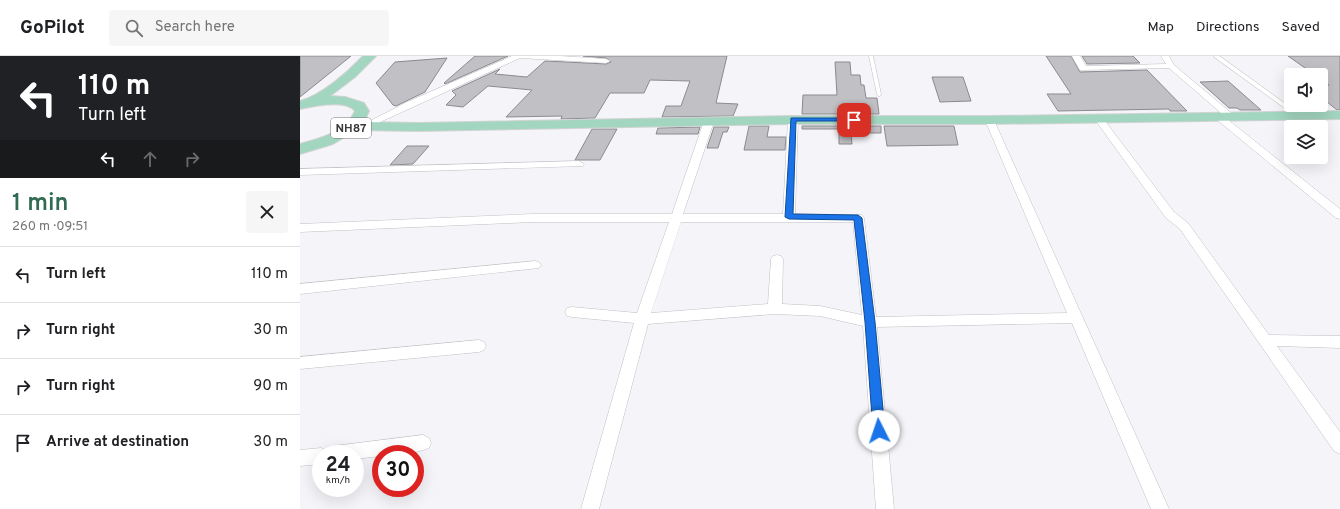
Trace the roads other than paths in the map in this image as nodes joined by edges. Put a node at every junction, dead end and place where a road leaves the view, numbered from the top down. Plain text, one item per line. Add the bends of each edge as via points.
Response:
1 (370, 56) edge
2 (380, 56) edge
3 (519, 56) edge
4 (871, 56) edge
5 (1076, 56) edge
6 (1165, 56) edge
7 (1216, 56) edge
8 (606, 61) dead end
9 (1171, 66) junction
10 (879, 94) dead end
11 (350, 102) junction
12 (304, 104) edge
13 (1340, 109) edge
14 (1295, 113) junction
15 (1225, 115) junction
16 (1340, 115) edge
17 (1099, 119) junction
18 (793, 120) junction
19 (990, 120) junction
20 (375, 121) junction
21 (709, 121) junction
22 (357, 122) junction
23 (304, 149) edge
24 (580, 164) dead end
25 (300, 172) edge
26 (1340, 215) edge
27 (676, 217) junction
28 (789, 217) junction
29 (300, 228) edge
30 (777, 259) dead end
31 (535, 265) dead end
32 (300, 289) edge
33 (774, 309) junction
34 (572, 312) dead end
35 (1077, 318) junction
36 (642, 319) junction
37 (870, 322) junction
38 (1265, 340) junction
39 (1340, 342) edge
40 (479, 346) dead end
41 (300, 363) edge
42 (423, 442) dead end
43 (1340, 446) edge
44 (364, 450) edge
45 (312, 457) edge
46 (300, 458) edge
47 (590, 509) edge
48 (886, 509) edge
49 (1160, 509) edge

1 - 12 main road, NH87 via 354,74
2 - 11 main road, NH87 via 352,90
3 - 8 street
3 - 20 street
4 - 10 lane
5 - 9 street via 1083,68
6 - 9 street
7 - 14 lane
9 - 15 street
11 - 12 main road, NH87 via 332,100
11 - 22 main road, NH87 via 359,106 362,111
13 - 14 main road
14 - 15 main road
14 - 16 main road
15 - 17 main road
15 - 20 main road via 756,113
15 - 26 street
17 - 19 main road
17 - 38 street via 1170,215 1184,226
18 - 19 main road
18 - 21 main road
18 - 28 street
19 - 35 street
20 - 22 main road
21 - 22 main road via 426,126
21 - 27 street
22 - 23 main road, NH87 via 342,133
24 - 25 street
27 - 28 street
27 - 29 street via 534,218
27 - 36 street
28 - 37 street via 858,218
30 - 33 street
31 - 32 street
33 - 36 street
33 - 37 street via 820,311
34 - 36 street
35 - 37 street
35 - 49 street
36 - 47 street
37 - 48 street
38 - 39 street
38 - 43 street
40 - 41 street
42 - 44 street
45 - 46 street

